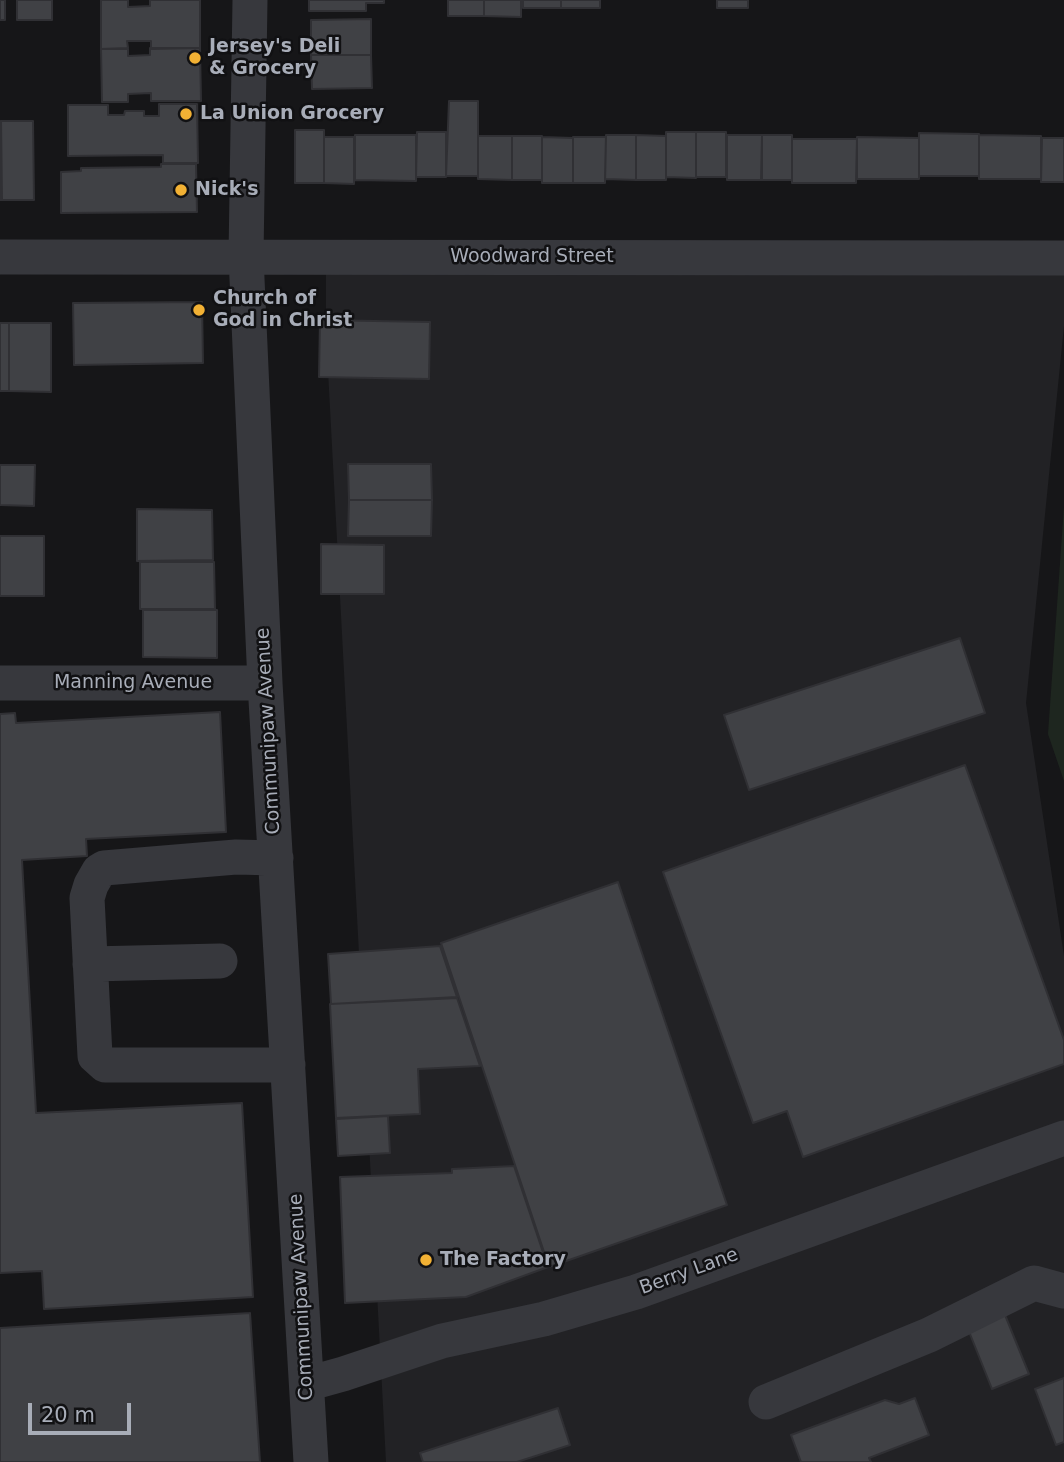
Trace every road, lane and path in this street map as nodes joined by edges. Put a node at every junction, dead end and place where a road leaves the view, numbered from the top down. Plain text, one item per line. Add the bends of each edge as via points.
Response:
1 (250, 0) edge
2 (246, 256) junction
3 (0, 257) edge
4 (1064, 258) edge
5 (0, 683) edge
6 (265, 683) junction
7 (276, 858) junction
8 (220, 961) dead end
9 (90, 964) junction
10 (288, 1065) junction
11 (1064, 1138) edge
12 (1064, 1291) edge
13 (307, 1384) junction
14 (766, 1402) dead end
15 (311, 1462) edge

1 - 2 street, Communipaw Avenue
2 - 3 street, Woodward Street
2 - 4 street, Woodward Street
2 - 6 street, Communipaw Avenue
5 - 6 street, Manning Avenue
6 - 7 street, Communipaw Avenue
7 - 9 street via 104,868 88,898
7 - 10 street, Communipaw Avenue
8 - 9 street
9 - 10 street via 95,1056 105,1065
10 - 13 street, Communipaw Avenue
11 - 13 street, Berry Lane via 636,1292 544,1320 442,1341
12 - 14 street via 1034,1283 929,1335
13 - 15 street, Communipaw Avenue

